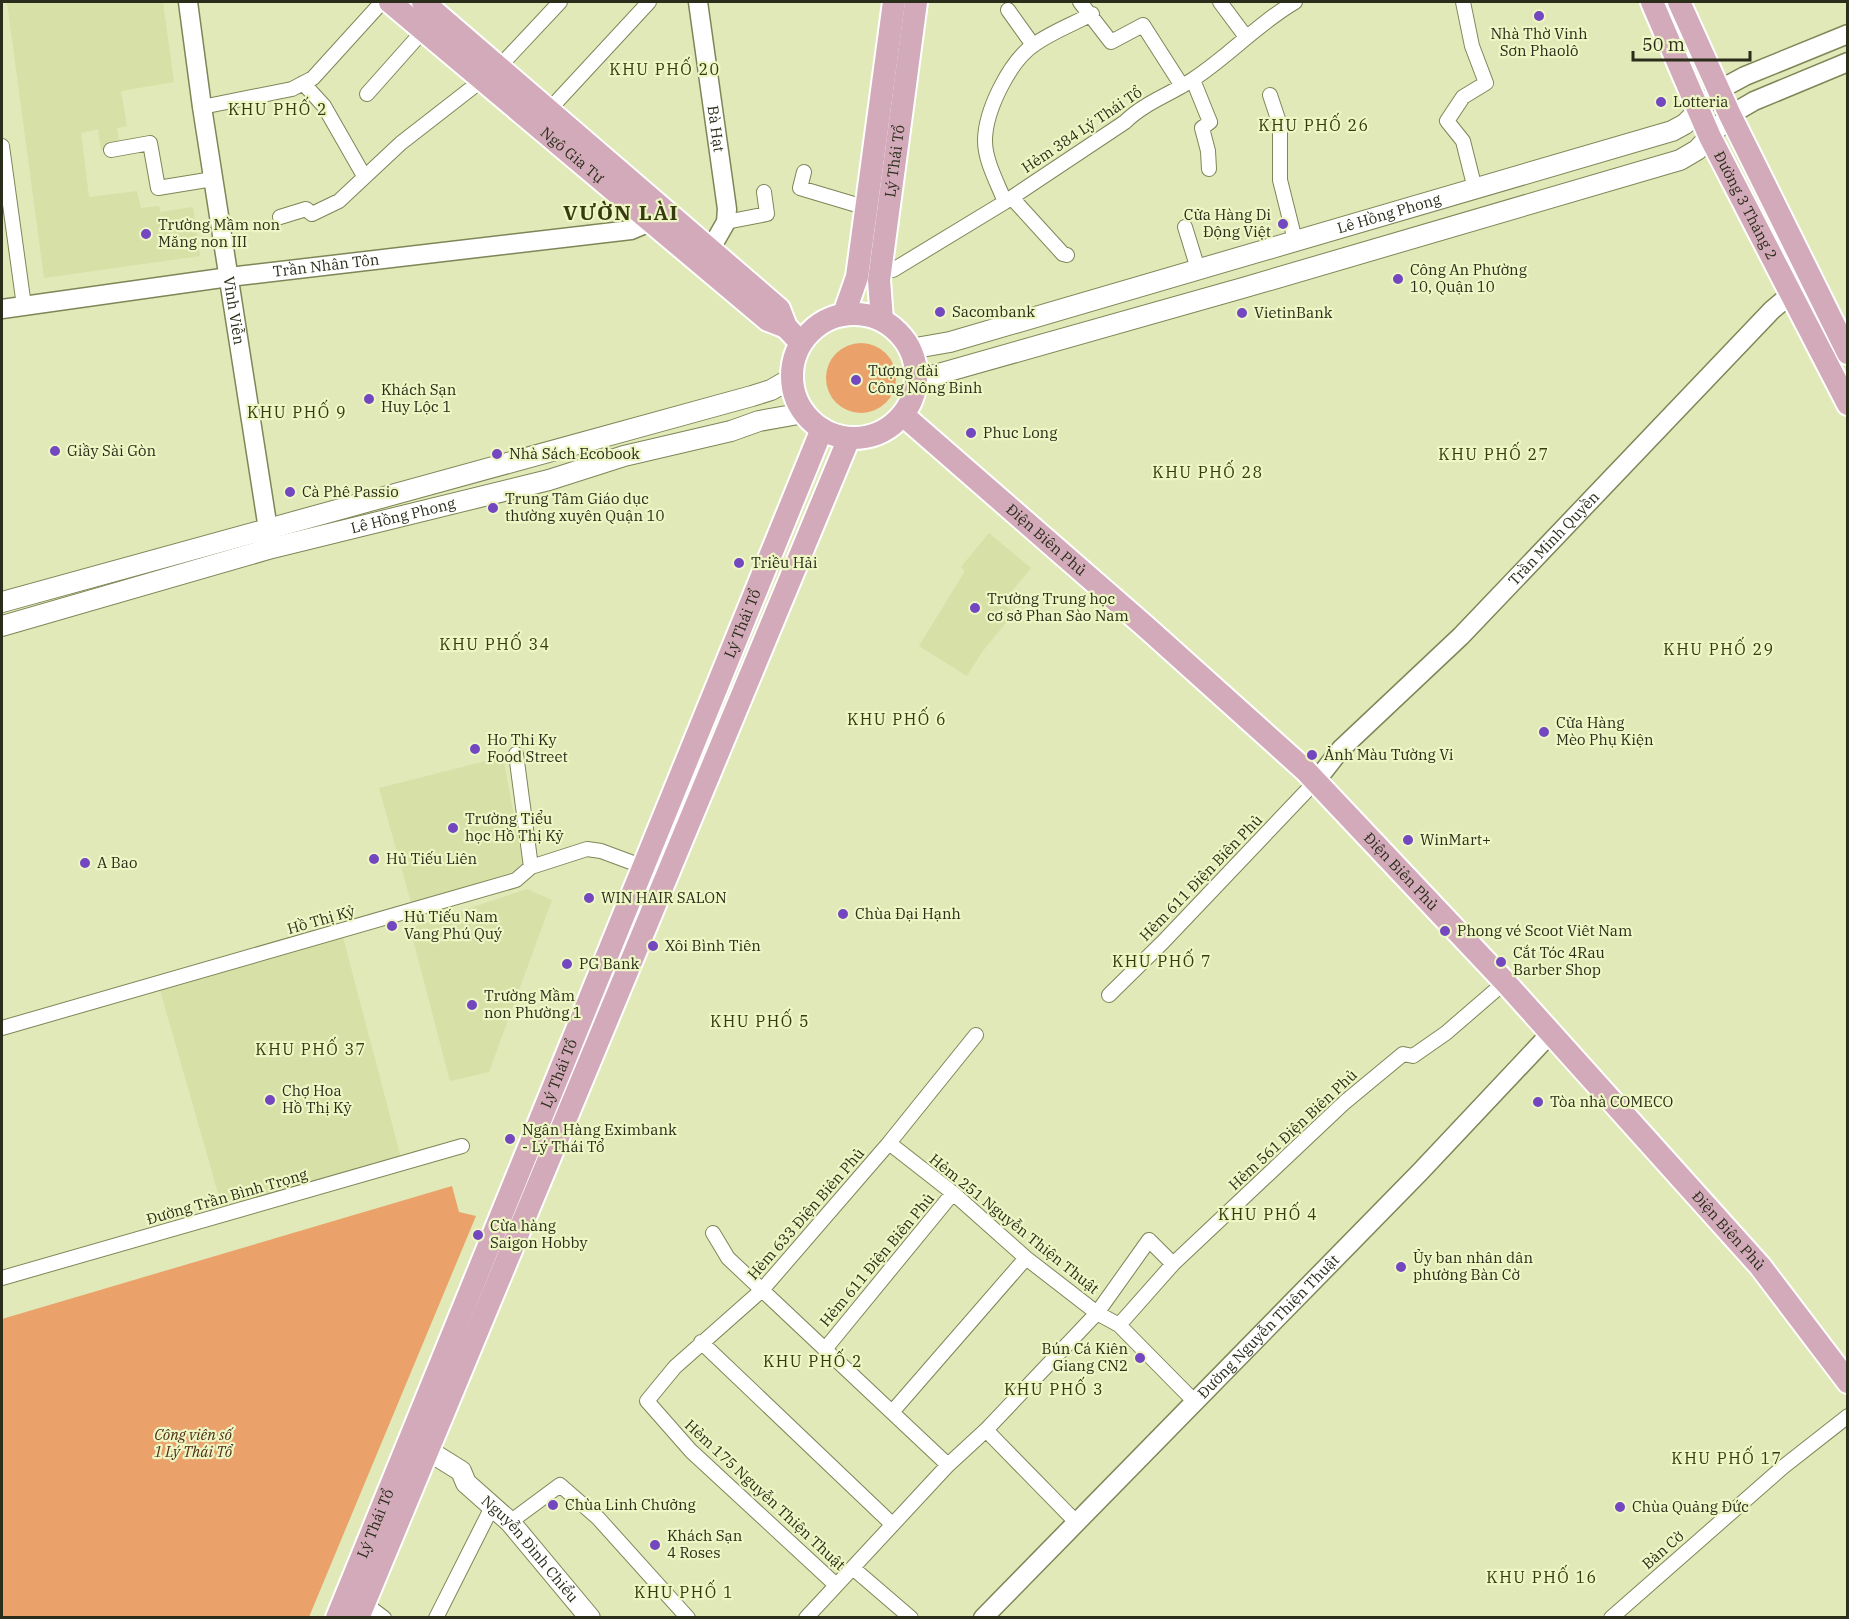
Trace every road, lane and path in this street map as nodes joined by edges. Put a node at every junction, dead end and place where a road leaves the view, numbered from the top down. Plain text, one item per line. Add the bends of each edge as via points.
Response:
1 (188, 2) edge
2 (382, 2) edge
3 (390, 2) edge
4 (423, 2) edge
5 (560, 2) edge
6 (649, 2) edge
7 (698, 2) edge
8 (894, 2) edge
9 (916, 2) edge
10 (1080, 2) edge
11 (1220, 2) edge
12 (1294, 2) edge
13 (1463, 2) edge
14 (1652, 2) edge
15 (1679, 2) edge
16 (1008, 10) dead end
17 (1092, 14) junction
18 (423, 31) junction
19 (1848, 34) edge
20 (1246, 37) junction
21 (1033, 45) junction
22 (1848, 62) edge
23 (490, 73) junction
24 (303, 83) junction
25 (1188, 83) junction
26 (1719, 90) junction
27 (367, 94) dead end
28 (1270, 95) dead end
29 (202, 107) junction
30 (549, 110) junction
31 (1698, 111) junction
32 (1730, 115) junction
33 (1710, 137) junction
34 (2, 146) edge
35 (111, 150) dead end
36 (1209, 169) dead end
37 (804, 172) dead end
38 (364, 176) junction
39 (213, 179) junction
40 (1475, 189) junction
41 (764, 192) dead end
42 (1008, 200) junction
43 (867, 208) junction
44 (280, 217) dead end
45 (650, 222) junction
46 (726, 222) junction
47 (1185, 227) dead end
48 (1295, 240) junction
49 (710, 250) junction
50 (1067, 255) dead end
51 (1198, 269) junction
52 (880, 270) junction
53 (229, 277) junction
54 (1791, 294) junction
55 (24, 306) junction
56 (2, 309) edge
57 (843, 314) junction
58 (882, 320) junction
59 (794, 335) junction
60 (910, 349) junction
61 (1848, 353) edge
62 (792, 378) junction
63 (916, 380) junction
64 (1848, 404) edge
65 (804, 413) junction
66 (903, 415) junction
67 (822, 429) junction
68 (849, 438) junction
69 (266, 528) junction
70 (272, 548) junction
71 (2, 602) edge
72 (2, 626) edge
73 (516, 754) dead end
74 (1316, 781) junction
75 (531, 867) junction
76 (644, 867) junction
77 (666, 876) junction
78 (1505, 982) junction
79 (1109, 995) dead end
80 (2, 1028) edge
81 (1550, 1034) junction
82 (976, 1035) dead end
83 (889, 1143) junction
84 (462, 1146) dead end
85 (953, 1193) junction
86 (713, 1233) dead end
87 (1026, 1258) junction
88 (1173, 1264) junction
89 (2, 1278) edge
90 (762, 1290) junction
91 (1097, 1313) junction
92 (1119, 1325) junction
93 (701, 1342) junction
94 (826, 1348) junction
95 (1848, 1382) edge
96 (646, 1401) joint
97 (1196, 1402) junction
98 (893, 1411) junction
99 (1848, 1416) edge
100 (986, 1430) junction
101 (406, 1448) junction
102 (426, 1459) junction
103 (948, 1465) junction
104 (493, 1505) junction
105 (510, 1522) junction
106 (1077, 1522) junction
107 (892, 1524) junction
108 (854, 1569) junction
109 (836, 1585) junction
110 (361, 1610) edge
111 (337, 1617) edge
112 (384, 1617) edge
113 (436, 1617) edge
114 (590, 1617) edge
115 (688, 1617) edge
116 (806, 1617) edge
117 (911, 1617) edge
118 (983, 1617) edge
119 (1611, 1617) edge

1 - 29 street, Vĩnh Viễn
2 - 24 street via 313,78
3 - 18 main road, Ngô Gia Tự
4 - 23 main road, Ngô Gia Tự
5 - 23 street
6 - 30 street
7 - 46 street, Bà Hạt
8 - 43 main road, Lý Thái Tổ
9 - 52 main road, Lý Thái Tổ
10 - 17 street
11 - 20 street
12 - 20 street, Hẻm 384 Lý Thái Tổ
13 - 40 street via 1472,46 1486,83 1463,97 1447,121 1463,141
14 - 31 main road, Đường 3 Tháng 2
15 - 26 main road, Đường 3 Tháng 2
16 - 21 street
17 - 21 street
17 - 25 street via 1111,42 1143,25
18 - 23 main road, Ngô Gia Tự
18 - 27 street
19 - 26 street, Lê Hồng Phong
20 - 25 street, Hẻm 384 Lý Thái Tổ
21 - 42 street via 1014,66 996,96 985,141 994,174
22 - 32 street, Lê Hồng Phong via 1754,100
23 - 30 main road, Ngô Gia Tự
23 - 38 street
23 - 45 main road, Ngô Gia Tự
24 - 29 street via 292,89
24 - 38 street via 324,106
25 - 36 street via 1210,122 1202,128
25 - 42 street, Hẻm 384 Lý Thái Tổ via 1137,111
26 - 31 main road, Lê Hồng Phong
26 - 32 main road, Đường 3 Tháng 2
28 - 48 street via 1280,125 1280,180
29 - 39 street, Vĩnh Viễn
30 - 49 main road, Ngô Gia Tự
31 - 33 main road, Đường 3 Tháng 2
31 - 40 main road, Lê Hồng Phong via 1672,131
32 - 33 main road, Lê Hồng Phong
32 - 61 main road, Đường 3 Tháng 2
33 - 54 main road, Đường 3 Tháng 2
33 - 63 main road, Lê Hồng Phong via 1680,160 1641,172
34 - 55 street
35 - 39 street via 150,143 158,188
37 - 43 street via 800,188
38 - 44 street via 339,201 312,214 306,208
39 - 53 street, Vĩnh Viễn
40 - 48 main road, Lê Hồng Phong
41 - 46 street via 767,214
42 - 50 street
42 - 52 street, Hẻm 384 Lý Thái Tổ via 893,270
43 - 57 main road, Lý Thái Tổ via 857,277
45 - 53 street, Trần Nhân Tôn via 631,230
45 - 59 main road, Ngô Gia Tự via 768,320
46 - 49 street
47 - 51 street
48 - 51 main road, Lê Hồng Phong
49 - 59 main road, Ngô Gia Tự via 779,309
51 - 60 main road, Lê Hồng Phong via 950,342
52 - 58 main road, Lý Thái Tổ
53 - 55 street, Trần Nhân Tôn
53 - 69 street, Vĩnh Viễn
54 - 64 main road, Đường 3 Tháng 2
54 - 74 street, Trần Minh Quyền via 1449,648 1341,749
55 - 56 street, Trần Nhân Tôn
57 - 58 main road via 863,314
57 - 59 main road
58 - 60 main road via 894,327
59 - 62 main road
60 - 63 main road
62 - 65 main road
62 - 69 main road, Lê Hồng Phong via 752,396
63 - 66 main road
65 - 67 main road
65 - 70 main road, Lê Hồng Phong via 759,421 549,480
66 - 68 main road via 878,433
66 - 74 main road, Điện Biên Phủ
67 - 68 main road
67 - 76 main road, Lý Thái Tổ
68 - 77 main road, Lý Thái Tổ
69 - 70 street, Vĩnh Viễn
69 - 71 main road, Lê Hồng Phong
70 - 72 main road, Lê Hồng Phong
73 - 75 street
74 - 78 main road, Điện Biên Phủ
74 - 79 street, Hẻm 611 Điện Biên Phủ
75 - 76 street, Hồ Thị Kỷ via 586,849
75 - 80 street, Hồ Thị Kỷ via 516,880
76 - 77 street
76 - 101 main road, Lý Thái Tổ
77 - 102 main road, Lý Thái Tổ
78 - 81 main road, Điện Biên Phủ
78 - 88 street, Hẻm 561 Ðiện Biên Phủ via 1446,1033 1413,1056 1403,1054 1345,1102
81 - 95 main road, Điện Biên Phủ via 1760,1266
81 - 97 street, Đường Nguyễn Thiện Thuật
82 - 83 street, Hẻm 633 Ðiện Biên Phủ
83 - 85 street, Hẻm 251 Nguyễn Thiện Thuật
83 - 90 street, Hẻm 633 Ðiện Biên Phủ
84 - 89 street, Đường Trần Bình Trọng
85 - 87 street, Hẻm 251 Nguyễn Thiện Thuật
85 - 94 street, Hẻm 611 Ðiện Biên Phủ
86 - 90 street via 728,1258
87 - 91 street, Hẻm 251 Nguyễn Thiện Thuật
87 - 98 street
88 - 91 street via 1149,1240
88 - 92 street, Hẻm 561 Ðiện Biên Phủ
90 - 93 street, Hẻm 633 Ðiện Biên Phủ
90 - 94 street
91 - 92 street, Hẻm 251 Nguyễn Thiện Thuật
91 - 100 street
92 - 97 street, Hẻm 251 Nguyễn Thiện Thuật
93 - 96 street, Hẻm 633 Ðiện Biên Phủ
93 - 107 street
94 - 98 street
96 - 109 street, Hẻm 175 Nguyễn Thiện Thuật via 691,1451
97 - 106 street, Đường Nguyễn Thiện Thuật
98 - 103 street
99 - 119 street, Bàn Cờ via 1783,1467
100 - 103 street
100 - 106 street
101 - 102 main road, Nguyễn Đình Chiểu
101 - 111 main road, Lý Thái Tổ
102 - 104 main road, Nguyễn Đình Chiểu via 455,1483 466,1483
102 - 110 main road, Lý Thái Tổ
103 - 107 street
104 - 105 main road, Nguyễn Đình Chiểu
104 - 113 street
105 - 114 main road, Nguyễn Đình Chiểu
105 - 115 street via 560,1485 598,1518
106 - 118 street, Đường Nguyễn Thiện Thuật
107 - 108 street
108 - 109 street
108 - 117 street, Hẻm 175 Nguyễn Thiện Thuật
109 - 116 street
110 - 112 street

